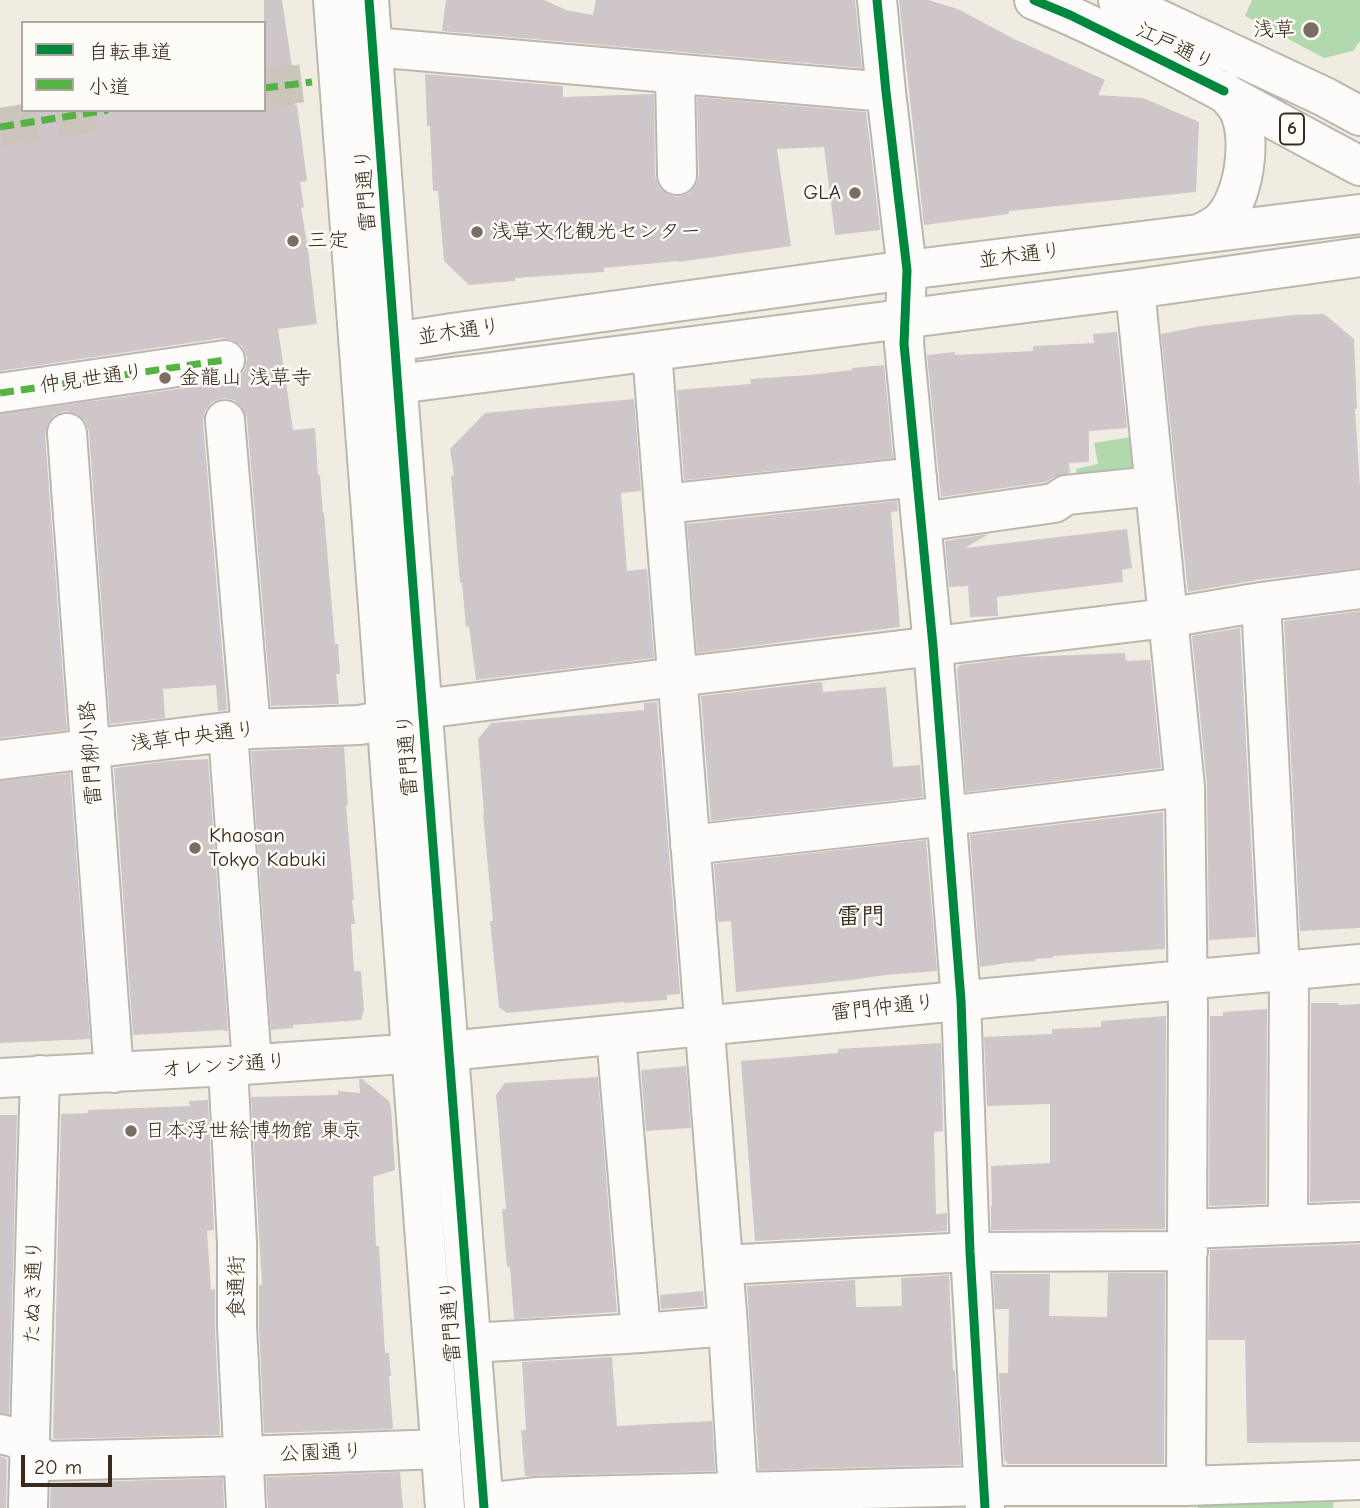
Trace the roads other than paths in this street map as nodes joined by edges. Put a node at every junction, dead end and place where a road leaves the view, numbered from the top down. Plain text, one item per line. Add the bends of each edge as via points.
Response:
1 (333, 0) edge
2 (369, 0) edge
3 (877, 0) edge
4 (1034, 0) edge
5 (1118, 0) edge
6 (373, 47) junction
7 (675, 74) junction
8 (1224, 91) junction
9 (886, 92) junction
10 (1360, 116) edge
11 (1360, 166) edge
12 (677, 175) dead end
13 (1360, 214) edge
14 (1241, 228) junction
15 (1202, 233) junction
16 (1097, 246) junction
17 (1360, 257) edge
18 (907, 270) junction
19 (1250, 272) junction
20 (946, 289) dead end
21 (1135, 289) junction
22 (904, 318) junction
23 (821, 329) junction
24 (592, 334) dead end
25 (395, 342) junction
26 (652, 352) junction
27 (225, 360) dead end
28 (360, 361) junction
29 (398, 384) junction
30 (0, 393) edge
31 (225, 419) dead end
32 (67, 433) dead end
33 (917, 477) junction
34 (1154, 486) junction
35 (664, 504) junction
36 (921, 522) junction
37 (1360, 589) edge
38 (1261, 602) junction
39 (1167, 618) junction
40 (933, 646) junction
41 (677, 677) junction
42 (404, 715) junction
43 (239, 730) junction
44 (91, 749) junction
45 (0, 760) edge
46 (1185, 787) junction
47 (947, 816) junction
48 (690, 845) junction
49 (1360, 964) edge
50 (1284, 971) junction
51 (1188, 980) junction
52 (961, 1000) junction
53 (704, 1026) junction
54 (616, 1035) junction
55 (430, 1052) junction
56 (240, 1065) junction
57 (114, 1073) junction
58 (40, 1075) junction
59 (0, 1078) edge
60 (1360, 1222) edge
61 (1287, 1225) junction
62 (1188, 1240) junction
63 (970, 1252) junction
64 (723, 1265) junction
65 (728, 1326) junction
66 (641, 1333) junction
67 (471, 1343) junction
68 (15, 1441) edge
69 (441, 1449) junction
70 (243, 1456) junction
71 (1360, 1480) edge
72 (1186, 1486) junction
73 (984, 1497) edge
74 (739, 1501) edge
75 (614, 1502) edge
76 (484, 1506) edge
77 (29, 1508) edge
78 (246, 1508) edge
79 (445, 1508) edge

1 - 28 main road, 雷門通り
2 - 6 main road, 雷門通り
3 - 9 main road
4 - 8 main road, 江戸通り / 6
5 - 10 main road, 江戸通り / 6
6 - 7 main road
6 - 25 main road, 雷門通り
7 - 9 main road
7 - 12 main road
8 - 11 main road, 江戸通り / 6
8 - 15 main road via 1240,110 1246,131 1243,169 1231,207 1220,222
9 - 18 main road
13 - 14 main road, 並木通り
14 - 15 main road, 並木通り
14 - 19 main road via 1257,233 1266,248 1261,264
15 - 16 main road, 並木通り
16 - 18 main road, 並木通り
16 - 20 main road via 1080,268 1065,274
17 - 19 main road, 並木通り
18 - 22 main road
18 - 25 main road, 並木通り
19 - 21 main road, 並木通り
21 - 22 main road, 並木通り
21 - 34 main road
22 - 23 main road, 並木通り
22 - 33 main road
23 - 24 main road via 751,317
23 - 26 main road, 並木通り
25 - 28 main road, 並木通り
25 - 29 main road, 雷門通り
26 - 29 main road, 並木通り
26 - 35 main road
27 - 30 main road, 仲見世通り
28 - 29 main road
28 - 42 main road, 雷門通り
29 - 42 main road, 雷門通り
31 - 43 main road, 食通街
32 - 44 main road, 雷門柳小路
33 - 35 main road
33 - 36 main road
34 - 36 main road via 1066,495 1054,503
34 - 39 main road
35 - 41 main road
36 - 40 main road
37 - 38 main road, 浅草中央通り
38 - 39 main road, 浅草中央通り
38 - 50 main road
39 - 40 main road, 浅草中央通り
39 - 46 main road
40 - 41 main road, 浅草中央通り
40 - 47 main road
41 - 42 main road, 浅草中央通り
41 - 48 main road
42 - 43 main road, 浅草中央通り via 359,724
42 - 55 main road, 雷門通り
43 - 44 main road, 浅草中央通り
43 - 56 main road, 食通街
44 - 45 main road, 浅草中央通り
44 - 57 main road, 雷門柳小路
46 - 47 main road
46 - 51 main road
47 - 48 main road
47 - 52 main road
48 - 53 main road
49 - 50 main road, 雷門仲通り
50 - 51 main road, 雷門仲通り
50 - 61 main road
51 - 52 main road, 雷門仲通り
51 - 62 main road
52 - 53 main road, 雷門仲通り
52 - 63 main road
53 - 54 main road, 雷門仲通り
53 - 64 main road
54 - 55 main road, 雷門仲通り
54 - 66 main road
55 - 56 main road, オレンジ通り
55 - 67 main road, 雷門通り
55 - 69 main road, 雷門通り
56 - 57 main road, オレンジ通り
56 - 70 main road, 食通街 via 237,1326
57 - 58 main road, オレンジ通り
58 - 59 main road, オレンジ通り
58 - 68 main road, たぬき通り
60 - 61 main road
61 - 62 main road
62 - 63 main road
62 - 72 main road
63 - 64 main road
63 - 73 main road
64 - 65 main road
65 - 66 main road
65 - 74 main road
66 - 67 main road
67 - 76 main road, 雷門通り
68 - 70 main road, 公園通り via 45,1461
68 - 77 main road, たぬき通り
69 - 70 main road, 公園通り
69 - 79 main road, 雷門通り
70 - 78 main road, 食通街
71 - 72 main road
72 - 73 main road
73 - 74 main road
74 - 75 main road
75 - 76 main road via 535,1497

